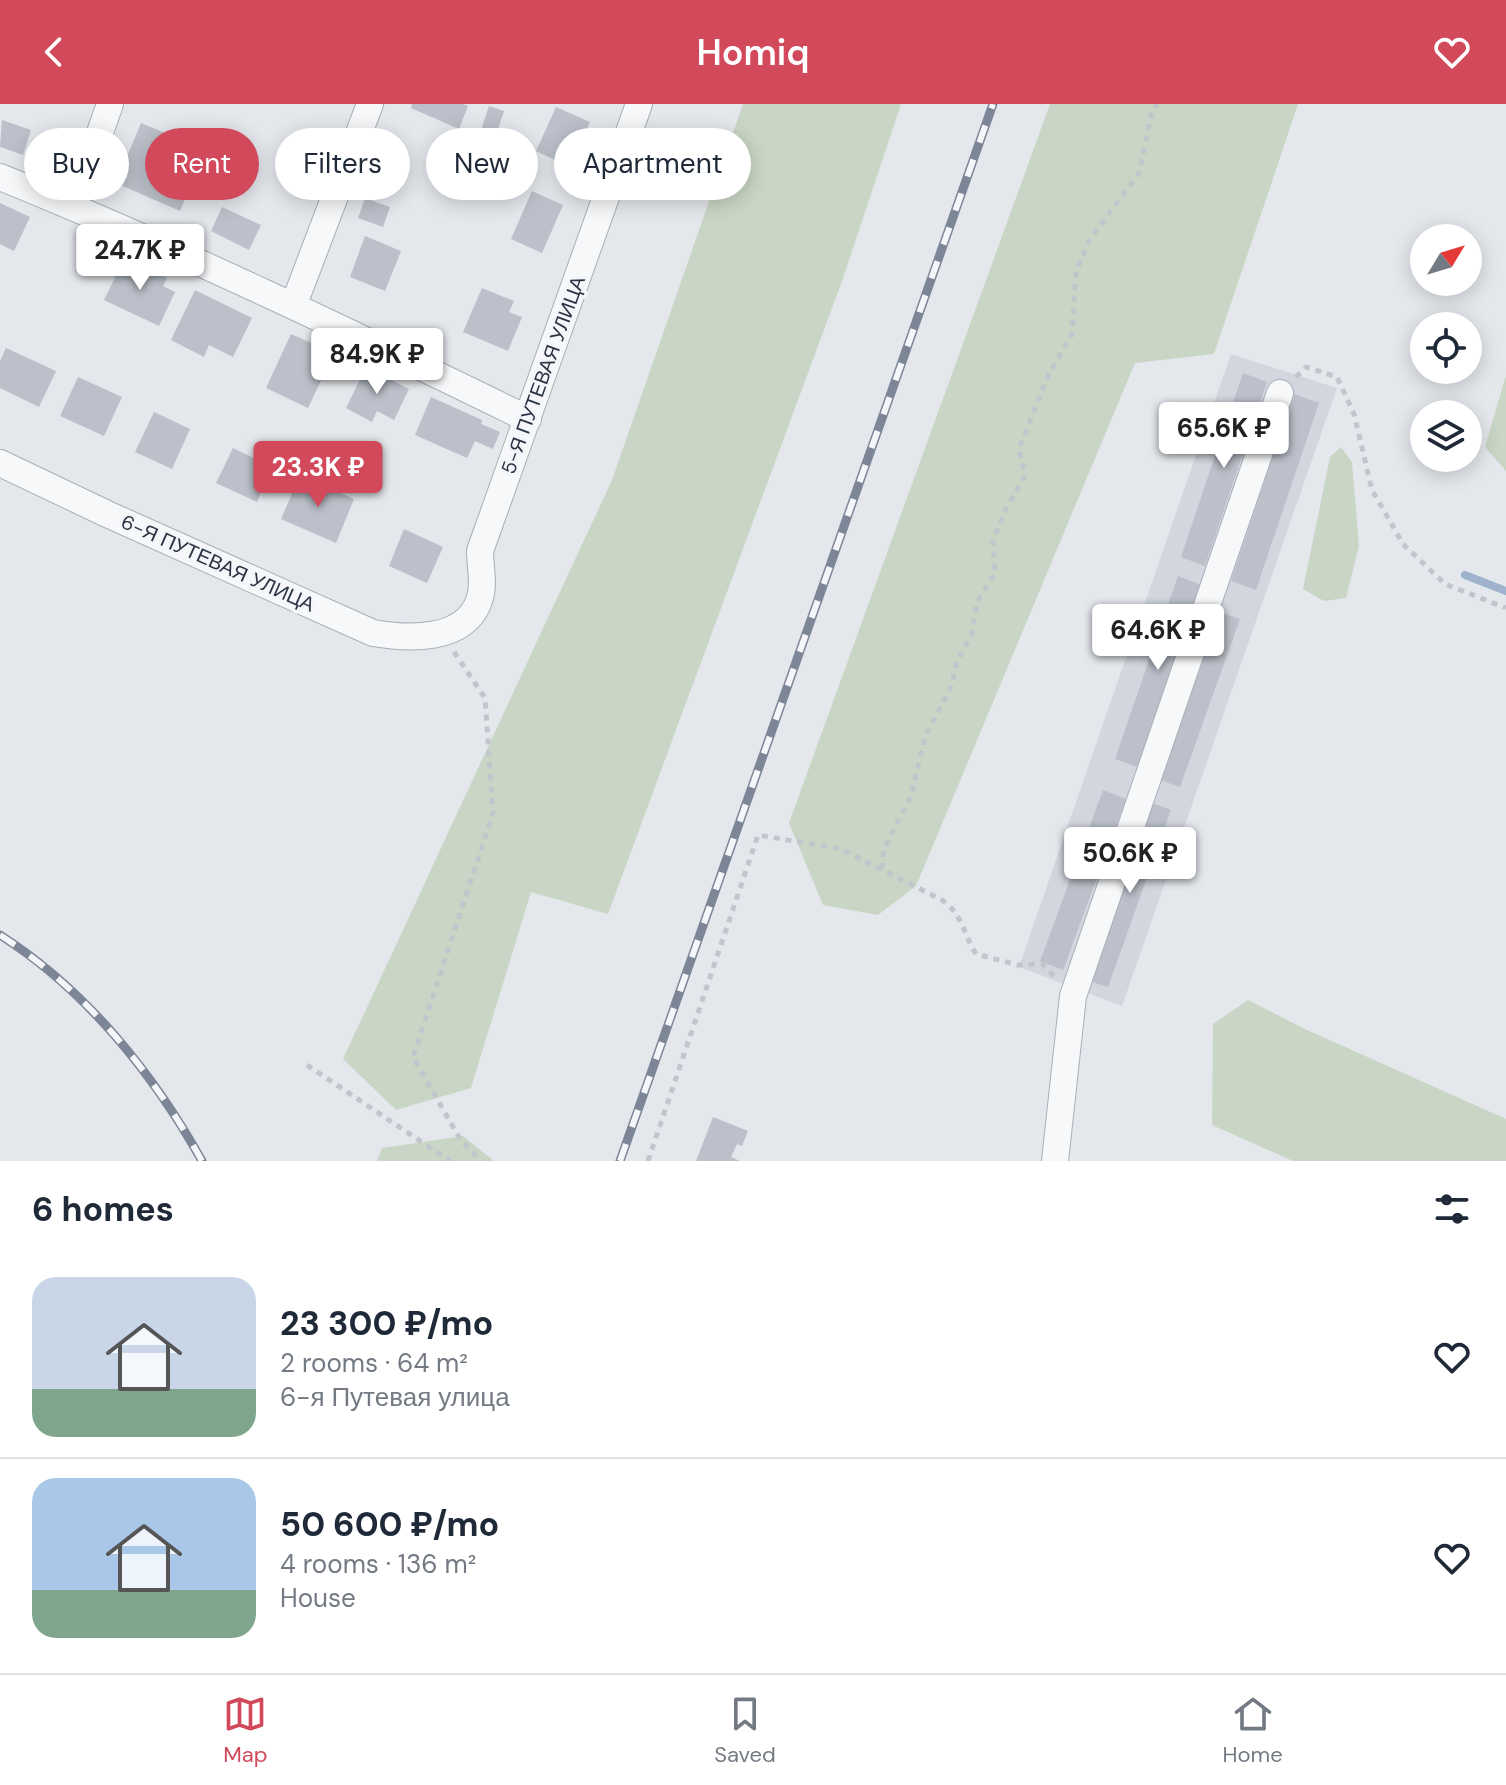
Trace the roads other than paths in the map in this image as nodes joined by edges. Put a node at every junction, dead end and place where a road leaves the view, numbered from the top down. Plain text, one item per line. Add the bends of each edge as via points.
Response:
1 (110, 104) edge
2 (370, 104) edge
3 (639, 104) edge
4 (0, 177) edge
5 (74, 207) junction
6 (294, 304) junction
7 (1280, 393) road end
8 (528, 419) junction
9 (0, 463) edge
10 (442, 635) joint
11 (1055, 1161) edge

1 - 5 street
2 - 6 street
3 - 8 street, 5-Я ПУТЕВАЯ УЛИЦА
4 - 5 street
5 - 6 street
6 - 8 street
7 - 11 street via 1073,996
8 - 10 street, 5-Я ПУТЕВАЯ УЛИЦА via 480,551 479,599 467,618
9 - 10 street, 6-Я ПУТЕВАЯ УЛИЦА via 373,633

